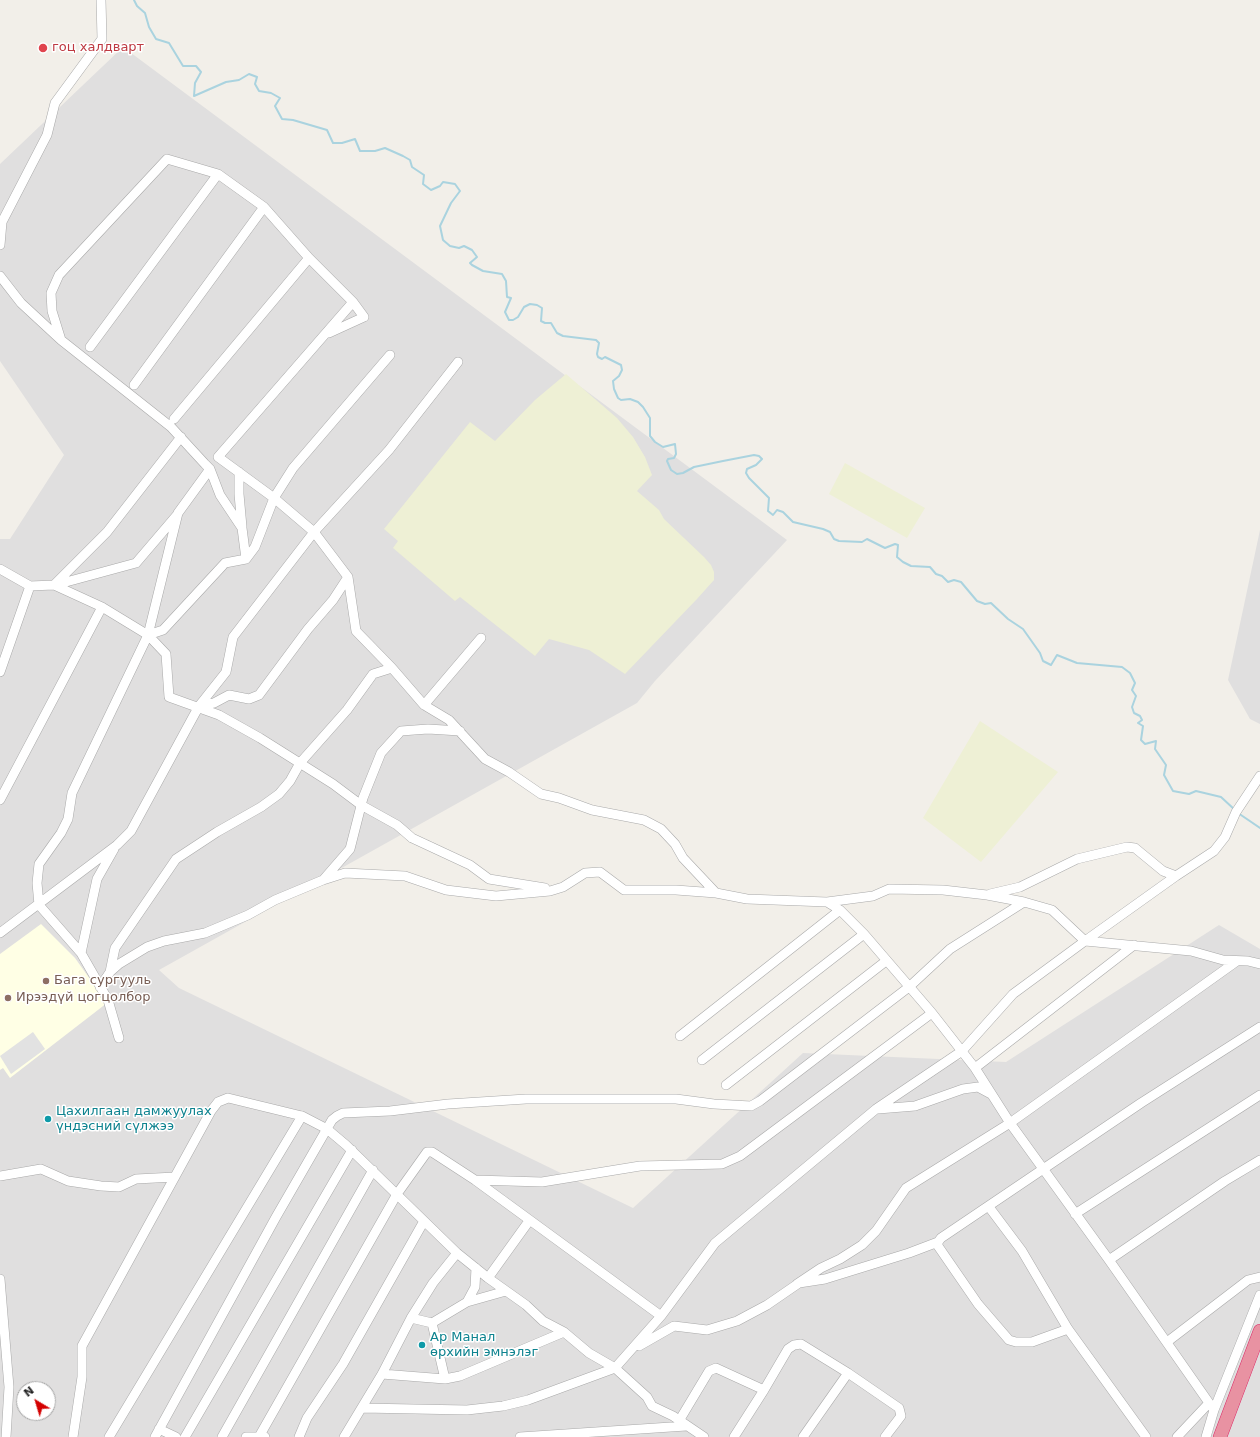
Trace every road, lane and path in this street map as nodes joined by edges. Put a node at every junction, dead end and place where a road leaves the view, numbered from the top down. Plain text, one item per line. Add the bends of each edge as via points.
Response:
1 (101, 0) edge
2 (218, 174) junction
3 (264, 207) junction
4 (0, 245) edge
5 (309, 258) junction
6 (0, 276) edge
7 (353, 302) junction
8 (324, 335) junction
9 (61, 340) junction
10 (90, 347) dead end
11 (390, 355) dead end
12 (458, 362) dead end
13 (134, 385) dead end
14 (174, 419) dead end
15 (181, 437) junction
16 (210, 469) junction
17 (239, 472) junction
18 (274, 498) junction
19 (178, 514) junction
20 (242, 528) junction
21 (314, 532) junction
22 (246, 559) junction
23 (0, 569) edge
24 (348, 577) junction
25 (54, 585) junction
26 (30, 586) junction
27 (102, 607) junction
28 (148, 635) junction
29 (481, 638) dead end
30 (392, 668) junction
31 (0, 672) edge
32 (424, 705) junction
33 (199, 706) junction
34 (460, 731) junction
35 (300, 763) junction
36 (1260, 776) edge
37 (0, 800) edge
38 (362, 806) junction
39 (117, 845) junction
40 (1176, 876) junction
41 (323, 880) junction
42 (563, 887) junction
43 (716, 893) junction
44 (987, 894) junction
45 (827, 902) junction
46 (1024, 902) junction
47 (38, 905) junction
48 (840, 910) junction
49 (0, 934) edge
50 (864, 934) junction
51 (1085, 941) junction
52 (1134, 944) junction
53 (81, 954) junction
54 (886, 961) junction
55 (1237, 961) junction
56 (1260, 964) edge
57 (110, 972) junction
58 (100, 987) junction
59 (909, 987) junction
60 (932, 1013) junction
61 (1260, 1027) edge
62 (680, 1036) dead end
63 (119, 1038) dead end
64 (962, 1051) junction
65 (702, 1060) dead end
66 (975, 1068) junction
67 (726, 1085) dead end
68 (992, 1095) junction
69 (1260, 1095) edge
70 (876, 1109) junction
71 (302, 1116) junction
72 (1010, 1123) junction
73 (327, 1129) junction
74 (352, 1150) junction
75 (1260, 1160) edge
76 (372, 1170) junction
77 (1043, 1170) junction
78 (0, 1176) edge
79 (175, 1177) junction
80 (475, 1180) junction
81 (397, 1194) junction
82 (989, 1207) junction
83 (1075, 1214) junction
84 (424, 1221) junction
85 (529, 1221) junction
86 (938, 1242) junction
87 (458, 1253) junction
88 (1109, 1260) junction
89 (476, 1268) junction
90 (1260, 1277) edge
91 (488, 1278) junction
92 (0, 1279) edge
93 (797, 1284) junction
94 (506, 1291) junction
95 (1260, 1295) edge
96 (467, 1302) junction
97 (661, 1316) junction
98 (411, 1318) junction
99 (432, 1323) junction
100 (1068, 1330) junction
101 (1260, 1331) edge
102 (564, 1332) junction
103 (1167, 1342) junction
104 (628, 1353) junction
105 (615, 1368) junction
106 (848, 1373) junction
107 (382, 1374) junction
108 (445, 1379) junction
109 (764, 1390) junction
110 (1212, 1406) junction
111 (362, 1408) junction
112 (682, 1423) junction
113 (157, 1433) edge
114 (263, 1436) edge
115 (6, 1437) edge
116 (73, 1437) edge
117 (109, 1437) edge
118 (176, 1437) edge
119 (185, 1437) edge
120 (222, 1437) edge
121 (246, 1437) edge
122 (299, 1437) edge
123 (344, 1437) edge
124 (520, 1437) edge
125 (704, 1437) edge
126 (734, 1437) edge
127 (803, 1437) edge
128 (885, 1437) edge
129 (1146, 1437) edge
130 (1177, 1437) edge
131 (1206, 1437) edge
132 (1220, 1437) edge

1 - 4 street via 102,39 56,103 46,135 2,222
2 - 3 street
2 - 9 street via 167,159 59,275 51,293 52,311
2 - 10 street
3 - 5 street
3 - 13 street
5 - 7 street
5 - 14 street
6 - 9 street via 21,303
7 - 8 street
7 - 8 street via 364,318
8 - 17 street via 218,457
9 - 15 street
11 - 18 street via 293,468
12 - 21 street via 389,450
15 - 16 street
15 - 25 street via 108,532
16 - 19 street
16 - 20 street via 220,495
17 - 18 street
17 - 20 street
18 - 21 street
18 - 22 street via 256,547
19 - 25 street via 136,563
19 - 28 street
20 - 22 street
21 - 24 street
21 - 33 street via 233,637 226,672
22 - 28 street via 225,563 163,630
23 - 26 street
24 - 30 street via 356,631
24 - 33 street via 259,695 249,699 229,695 214,703
25 - 26 street
25 - 27 street
26 - 31 street
27 - 28 street
27 - 37 street
28 - 33 street via 166,654 169,696
28 - 47 street via 72,793 68,819 39,864
29 - 32 street
30 - 32 street
30 - 35 street via 373,674 347,710
32 - 34 street via 449,720
33 - 35 street
33 - 39 street via 130,831
34 - 38 street via 401,731 381,753
34 - 43 street via 485,759 541,794 592,810 644,820 661,829 675,844 683,858
35 - 38 street
35 - 57 street via 279,794 176,859 115,948
36 - 40 street via 1236,812 1225,837 1214,851
38 - 41 street via 350,849
38 - 42 street via 397,825 412,838 470,865 489,879 544,888
39 - 47 street
39 - 53 street via 96,879
40 - 44 street via 1163,871 1135,848 1127,847 1077,859 1020,887
40 - 51 street
41 - 42 street via 345,873 387,874 405,876 446,890 496,896 550,891
41 - 57 street via 205,933 147,947
42 - 43 street via 585,873 600,872 624,890
43 - 45 street via 747,899
44 - 45 street via 889,889 874,896
44 - 46 street
45 - 48 street
46 - 51 street via 1052,910
46 - 59 street via 950,949
47 - 49 street
47 - 53 street
48 - 50 street
48 - 62 street
50 - 54 street
50 - 65 street
51 - 52 street
51 - 64 street via 1013,994
52 - 55 street via 1191,951
52 - 66 street
53 - 58 street
54 - 59 street
54 - 67 street
55 - 56 street
55 - 72 street
57 - 58 street
58 - 63 street via 108,1000
59 - 60 street
59 - 73 street via 751,1106 676,1099 526,1099 343,1113 332,1120
60 - 64 street
60 - 80 street via 740,1156 722,1164 640,1166 542,1182
61 - 77 street
64 - 66 street
64 - 70 street
66 - 68 street
68 - 70 street via 978,1088 963,1089 915,1106
68 - 72 street
69 - 83 street
70 - 97 street via 715,1242
71 - 73 street
71 - 79 street via 228,1098 223,1099 211,1111
71 - 117 street
72 - 77 street
72 - 93 street via 906,1188 876,1231 862,1245
73 - 74 street
73 - 113 street
74 - 76 street
74 - 119 street
75 - 88 street
76 - 81 street
76 - 120 street
77 - 82 street
77 - 83 street
78 - 79 street via 41,1168 68,1180 119,1187 136,1179
79 - 116 street via 82,1346 82,1377
80 - 81 street via 432,1152 427,1152
80 - 85 street
81 - 84 street
81 - 114 street
82 - 86 street
82 - 100 street via 1022,1251
83 - 88 street
84 - 87 street
84 - 122 street via 343,1364 307,1418
85 - 91 street
85 - 97 street
86 - 93 street via 825,1279
86 - 100 street via 938,1246 978,1304 1008,1340 1032,1342
87 - 89 street
87 - 98 street via 433,1283
88 - 103 street
89 - 91 street
89 - 96 street via 475,1287
90 - 103 street via 1248,1280
91 - 94 street
92 - 115 street via 9,1387
93 - 104 street via 768,1305 737,1321 707,1330 674,1326
94 - 96 street
94 - 102 street via 544,1321
95 - 110 street
96 - 99 street
97 - 104 street
98 - 99 street
98 - 107 street
99 - 108 street
100 - 129 street
101 - 132 highway
102 - 105 street via 589,1353
102 - 108 street via 460,1376
103 - 110 street
104 - 105 street
105 - 111 street via 528,1400 502,1406 467,1410
105 - 112 street via 647,1397 652,1406
106 - 109 street via 801,1344 794,1345 788,1349
106 - 127 street
106 - 128 street via 898,1408 901,1416
107 - 108 street
107 - 111 street
109 - 112 street via 716,1368 709,1371
109 - 126 street
110 - 130 street
110 - 131 street
111 - 123 street
112 - 124 street
112 - 125 street
113 - 118 street
114 - 121 street

